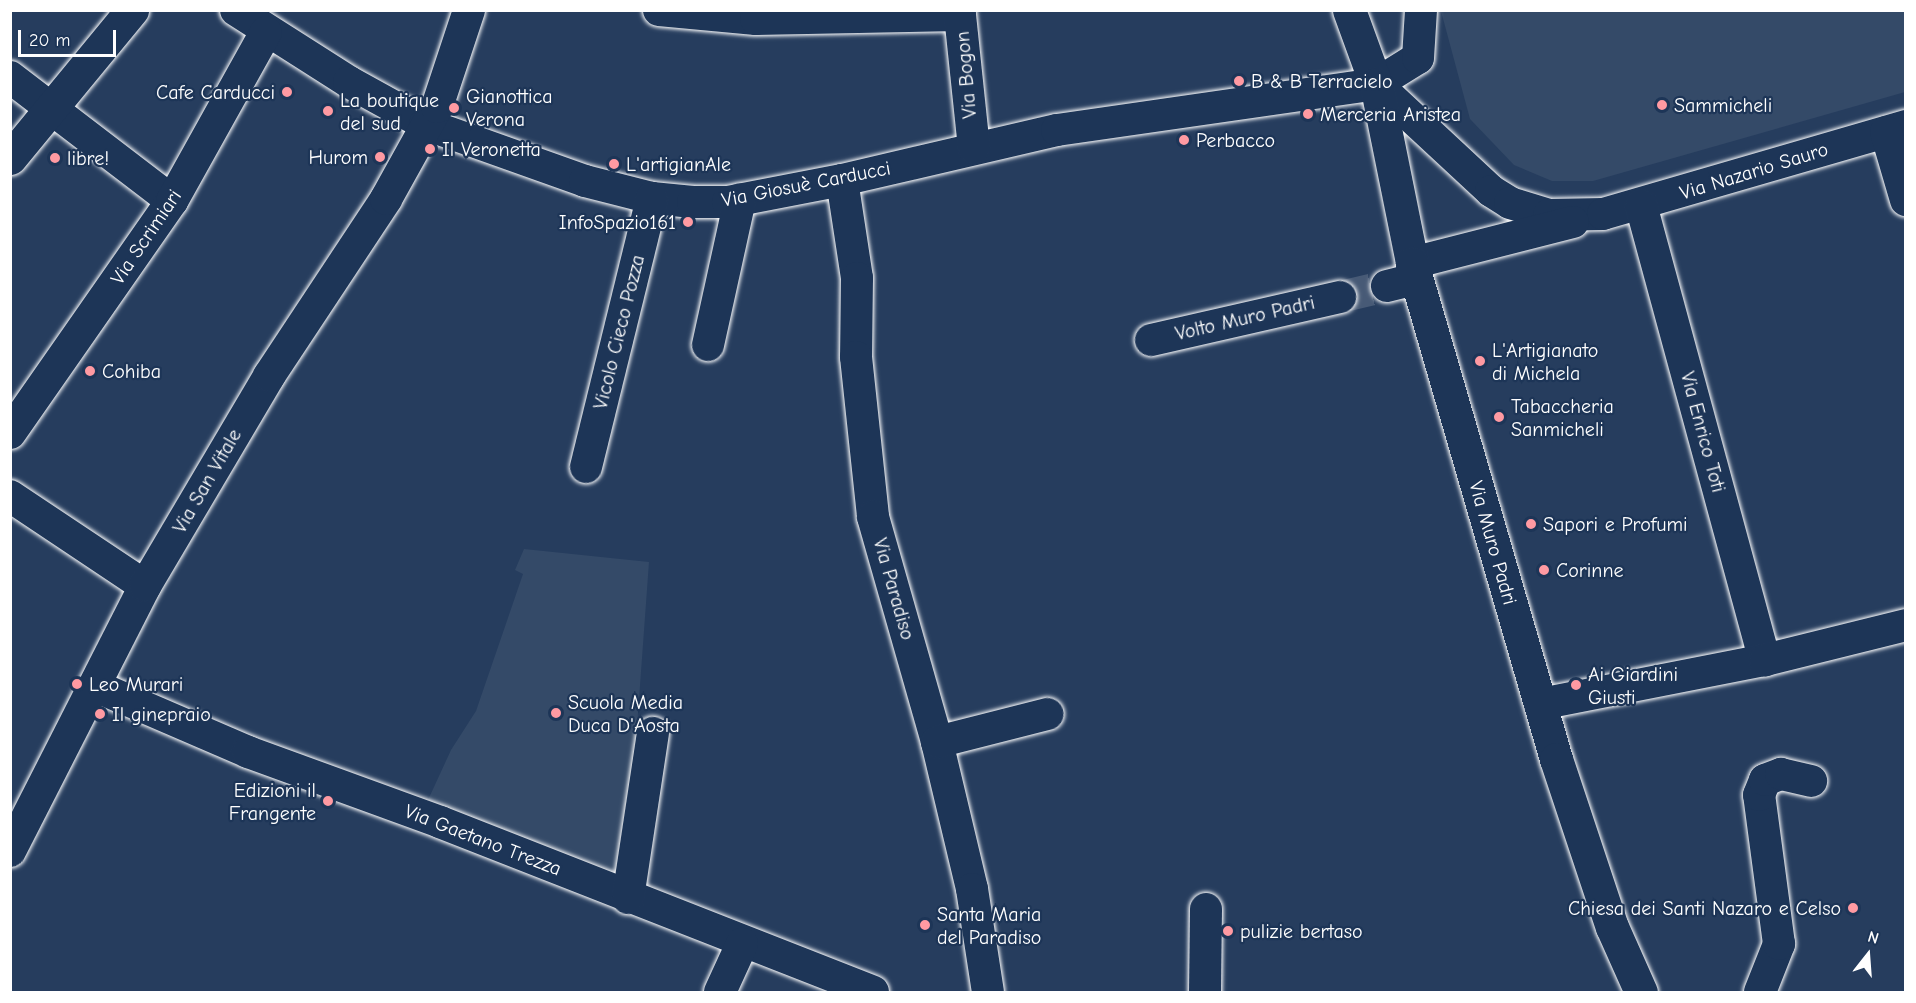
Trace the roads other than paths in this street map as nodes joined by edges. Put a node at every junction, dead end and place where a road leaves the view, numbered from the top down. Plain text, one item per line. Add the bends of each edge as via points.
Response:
1 (132, 10) edge
2 (236, 10) edge
3 (468, 10) edge
4 (659, 10) edge
5 (1349, 10) edge
6 (1420, 10) edge
7 (266, 32) junction
8 (10, 77) edge
9 (1376, 84) junction
10 (52, 109) junction
11 (425, 124) junction
12 (1896, 129) edge
13 (974, 148) junction
14 (10, 158) edge
15 (842, 180) junction
16 (652, 198) junction
17 (740, 199) junction
18 (1905, 200) edge
19 (172, 201) junction
20 (1641, 205) junction
21 (1603, 214) junction
22 (1405, 276) junction
23 (1340, 297) tunnel mouth
24 (1151, 340) dead end
25 (708, 345) dead end
26 (10, 433) edge
27 (586, 467) dead end
28 (10, 496) edge
29 (145, 586) junction
30 (1905, 625) edge
31 (1764, 660) junction
32 (95, 686) junction
33 (1540, 704) junction
34 (1048, 714) dead end
35 (653, 733) dead end
36 (938, 742) junction
37 (1811, 781) dead end
38 (10, 851) edge
39 (628, 898) junction
40 (1206, 909) dead end
41 (742, 944) junction
42 (720, 993) edge
43 (873, 993) edge
44 (988, 993) edge
45 (1204, 993) edge
46 (1641, 993) edge
47 (1760, 993) edge

1 - 10 main road
2 - 7 street, Via Giosuè Carducci
3 - 11 street, Via San Vitale via 437,107
4 - 13 street, Via Bogon via 756,19 960,15
5 - 9 main road, Via Muro Padri
6 - 9 street via 1418,58
7 - 11 street, Via Giosuè Carducci
7 - 19 street, Via Scrimiari
8 - 10 street
9 - 13 street, Via Giosuè Carducci via 1200,107
9 - 21 street, Via Nazario Sauro via 1469,171 1510,203 1549,215
9 - 22 main road, Via Muro Padri
10 - 14 main road
10 - 19 street
11 - 16 street, Via Giosuè Carducci via 585,181
11 - 29 street, Via San Vitale via 386,199 268,376
12 - 18 street
12 - 20 street, Via Nazario Sauro
13 - 15 street, Via Giosuè Carducci
15 - 17 street, Via Giosuè Carducci
15 - 36 street, Via Paradiso via 857,278 856,357 873,517
16 - 17 street, Via Giosuè Carducci via 693,202
16 - 27 street, Vicolo Cieco Pozza
17 - 25 street
19 - 26 street, Via Scrimiari
20 - 21 street, Via Nazario Sauro
20 - 31 street, Via Enrico Toti
21 - 22 street, Via Nazario Sauro
22 - 33 main road, Via Muro Padri
23 - 24 street, Volto Muro Padri
28 - 29 street
29 - 32 street, Via San Vitale
30 - 31 street
31 - 33 street
32 - 38 street, Via San Vitale
32 - 39 street, Via Gaetano Trezza via 248,752 440,822
33 - 46 main road, Via Muro Padri via 1612,927
34 - 36 street
35 - 39 street
36 - 44 street, Via Paradiso via 972,889
37 - 47 street via 1781,774 1765,780 1759,795 1779,944
39 - 41 street, Via Gaetano Trezza
40 - 45 street
41 - 42 street
41 - 43 street, Via Gaetano Trezza

